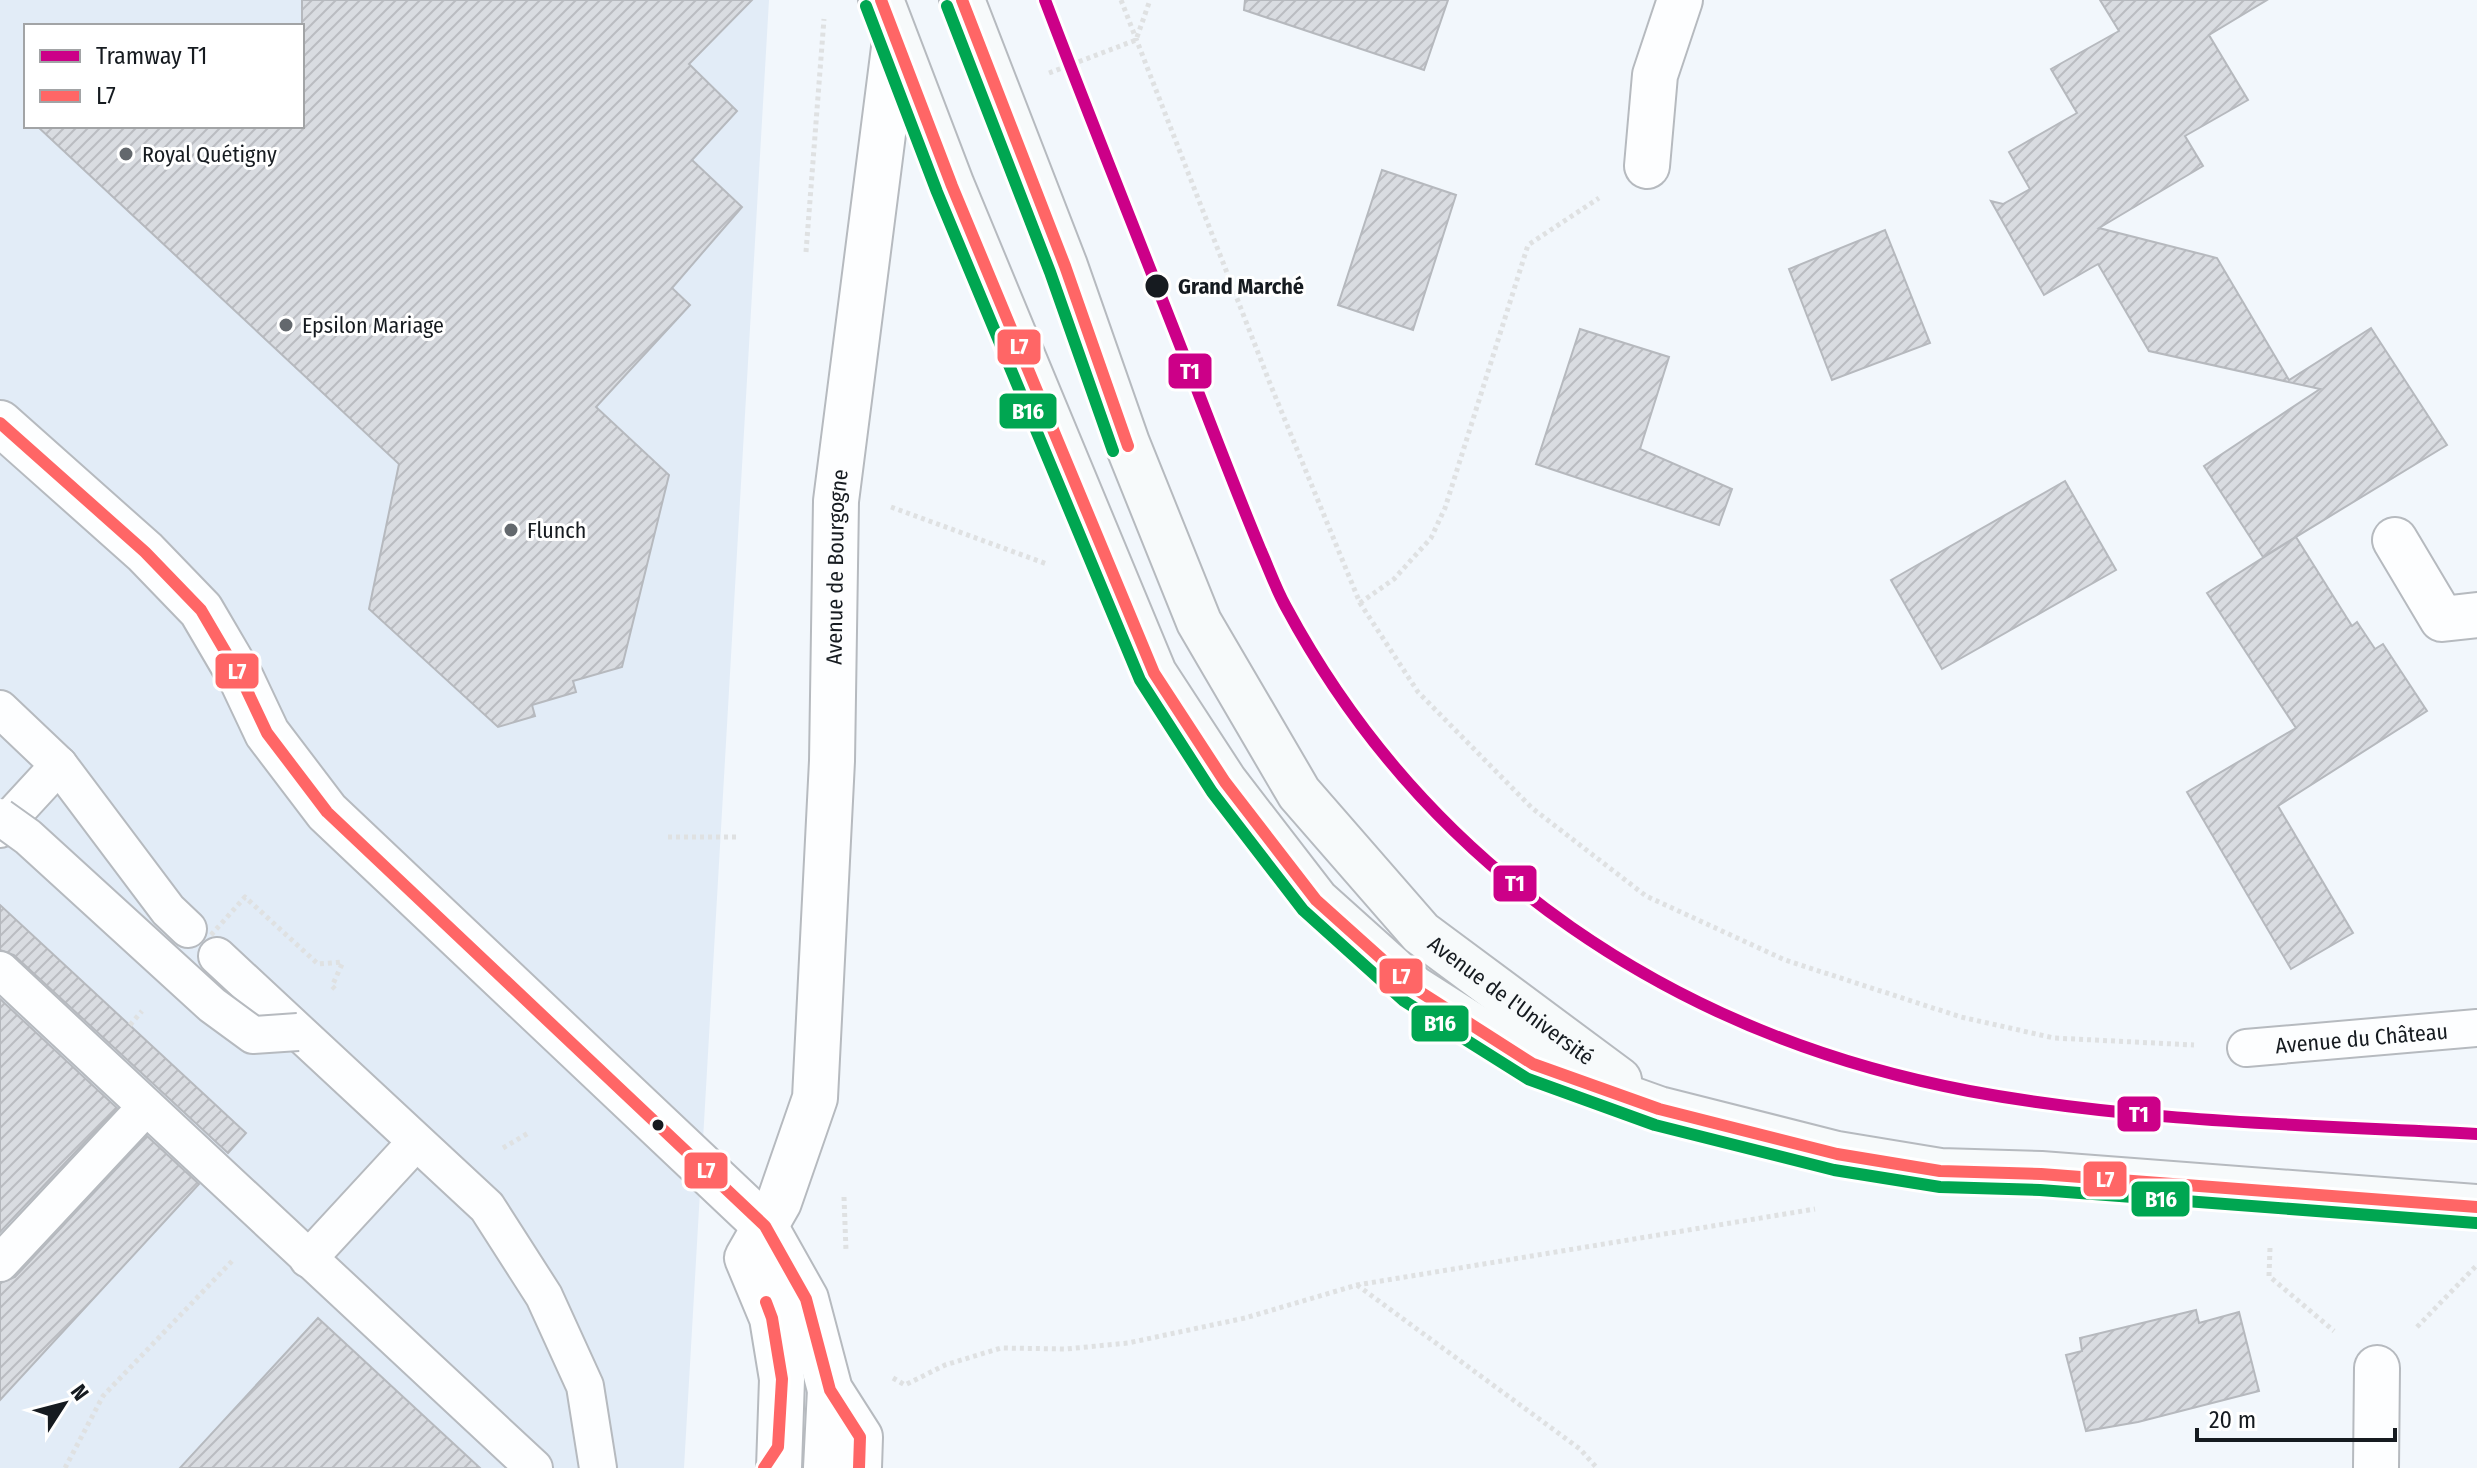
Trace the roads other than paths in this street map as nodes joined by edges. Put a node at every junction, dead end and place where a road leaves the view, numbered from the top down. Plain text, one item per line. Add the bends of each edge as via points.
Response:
1 (962, 0) edge
2 (1680, 0) edge
3 (888, 20) edge
4 (1647, 166) road end
5 (0, 423) edge
6 (2395, 540) dead end
7 (2477, 615) edge
8 (0, 709) edge
9 (59, 765) junction
10 (0, 817) edge
11 (0, 829) edge
12 (188, 929) dead end
13 (217, 956) dead end
14 (0, 970) edge
15 (2477, 1028) edge
16 (298, 1032) junction
17 (2246, 1048) road end
18 (146, 1107) junction
19 (1659, 1109) junction
20 (416, 1142) junction
21 (2477, 1207) edge
22 (756, 1242) junction
23 (308, 1259) junction
24 (0, 1263) edge
25 (2377, 1368) road end
26 (830, 1390) junction
27 (774, 1461) edge
28 (534, 1468) edge
29 (598, 1468) edge
30 (826, 1468) edge
31 (859, 1468) edge
32 (2376, 1468) edge

1 - 19 main road, Avenue de l'Université via 1199,622 1299,793 1421,933
2 - 4 street via 1655,75
3 - 19 main road, Avenue de l'Université via 957,201 1154,673 1225,782 1316,900 1414,988 1533,1064
3 - 22 street, Avenue de Bourgogne via 836,501 832,761 815,1098 779,1202
5 - 22 street via 145,552 201,610 267,733 327,812 705,1168
6 - 7 street via 2442,619
8 - 9 lane
9 - 11 lane
9 - 12 lane
10 - 16 lane, bridge via 212,1005 253,1035
13 - 16 lane
14 - 18 lane
15 - 17 lane, Avenue du Château
16 - 20 lane
18 - 23 lane
18 - 24 lane
19 - 21 main road via 1837,1154 1940,1171
20 - 23 lane
20 - 29 lane via 487,1207 544,1296 585,1386
22 - 26 street via 806,1299
22 - 27 street via 782,1379
23 - 28 lane
25 - 32 street
26 - 30 street
26 - 31 street via 860,1437

